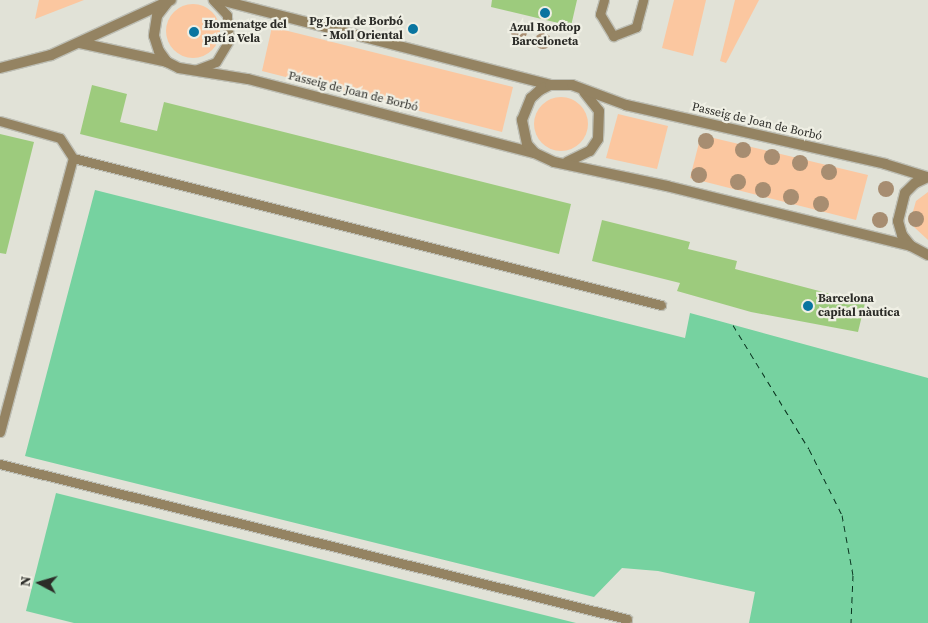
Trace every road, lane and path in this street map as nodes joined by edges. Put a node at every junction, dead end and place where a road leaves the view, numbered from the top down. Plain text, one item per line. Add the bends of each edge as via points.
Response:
1 (170, 0) edge
2 (213, 0) edge
3 (220, 0) edge
4 (604, 0) edge
5 (644, 0) edge
6 (80, 43) junction
7 (167, 62) junction
8 (0, 68) edge
9 (193, 70) junction
10 (550, 85) junction
11 (582, 89) junction
12 (0, 121) edge
13 (535, 153) junction
14 (73, 158) junction
15 (565, 163) junction
16 (928, 177) edge
17 (911, 246) junction
18 (928, 255) edge
19 (661, 305) dead end
20 (0, 432) edge
21 (0, 464) edge
22 (627, 619) dead end

1 - 6 street
1 - 7 street via 157,16 154,31 158,51
2 - 9 lane via 227,15 229,40 216,62
3 - 10 street, Passeig de Joan de Borbó
4 - 5 lane via 600,14 614,36 636,27
6 - 7 street, Passeig de Joan de Borbó
6 - 8 street via 51,55
7 - 9 street, Passeig de Joan de Borbó
9 - 13 street, Passeig de Joan de Borbó via 248,79
10 - 11 street, Passeig de Joan de Borbó via 572,85
10 - 13 street via 531,98 522,120 527,144
11 - 15 street via 599,111 599,132 590,151
11 - 16 street, Passeig de Joan de Borbó via 626,105 885,164
12 - 14 lane via 60,138
13 - 15 street, Passeig de Joan de Borbó via 554,162
14 - 19 lane
14 - 20 lane
15 - 17 street, Passeig de Joan de Borbó
16 - 17 street, Passeig de Joan de Borbó via 905,193 899,207 902,235
17 - 18 street, Passeig de Joan de Borbó
21 - 22 lane

